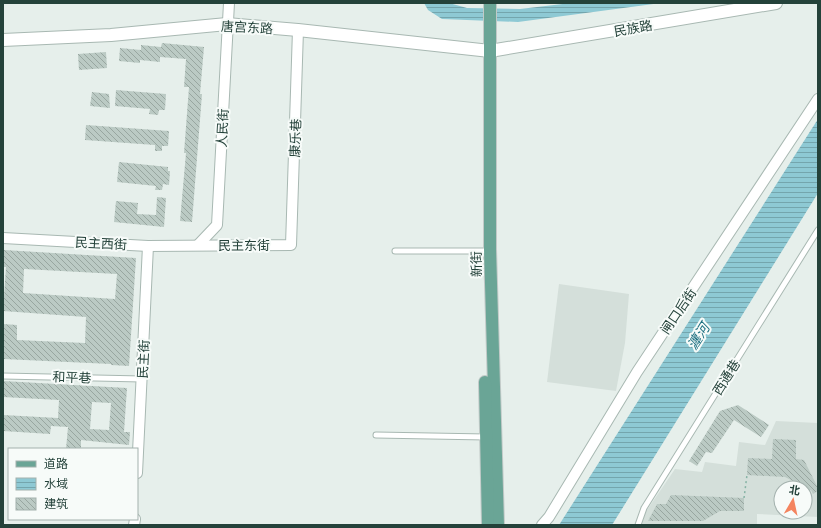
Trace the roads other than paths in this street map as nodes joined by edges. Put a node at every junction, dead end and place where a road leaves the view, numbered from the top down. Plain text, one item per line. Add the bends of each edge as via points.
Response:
1 (229, 3) edge
2 (482, 3) edge
3 (490, 3) edge
4 (776, 3) edge
5 (227, 24) junction
6 (486, 25) junction
7 (298, 30) junction
8 (3, 40) edge
9 (486, 51) junction
10 (818, 99) edge
11 (818, 230) edge
12 (3, 238) edge
13 (198, 245) junction
14 (291, 245) joint
15 (148, 246) junction
16 (395, 251) dead end
17 (482, 251) junction
18 (3, 376) edge
19 (142, 379) junction
20 (376, 435) dead end
21 (486, 437) junction
22 (138, 454) edge
23 (488, 525) edge
24 (498, 525) edge
25 (542, 525) edge
26 (638, 525) edge

1 - 5 street, 人民街
2 - 6 main road, 新街
3 - 6 main road, 新街
4 - 9 street, 民族路
5 - 7 street, 唐宫东路
5 - 8 street, 唐宫东路 via 111,35
5 - 13 street, 人民街 via 218,225
6 - 9 main road, 新街
7 - 9 street, 唐宫东路
7 - 14 street, 康乐巷
9 - 17 main road, 新街
9 - 24 main road, 新街
10 - 25 street, 闸口后街 via 637,372
11 - 26 lane, 西通巷 via 644,508
12 - 15 street, 民主西街
13 - 14 street, 民主东街
13 - 15 street, 民主西街
15 - 19 street, 民主街
16 - 17 lane
17 - 21 main road, 新街
18 - 19 lane, 和平巷
19 - 22 street, 民主街
20 - 21 lane
21 - 23 main road, 新街

